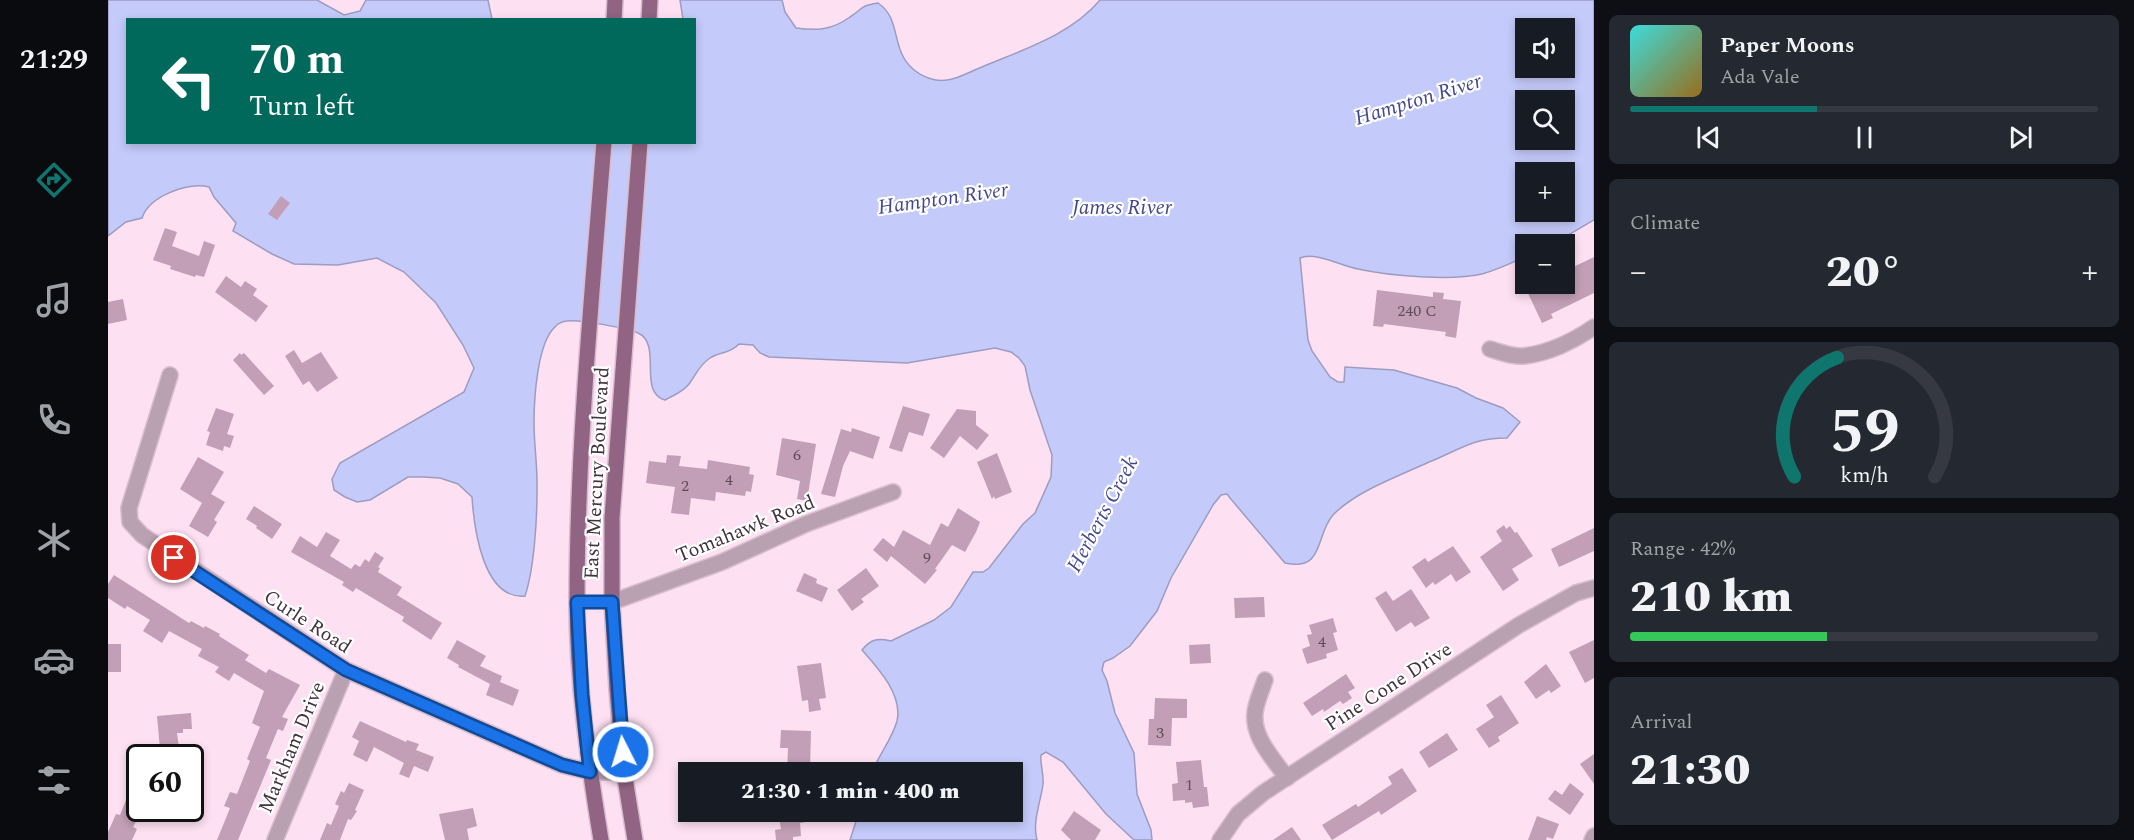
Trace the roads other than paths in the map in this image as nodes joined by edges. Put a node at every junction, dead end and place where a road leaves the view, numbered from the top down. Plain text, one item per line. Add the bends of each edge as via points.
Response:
1 (615, 0) edge
2 (650, 0) edge
3 (614, 18) edge
4 (649, 18) edge
5 (604, 144) edge
6 (640, 144) edge
7 (1594, 327) edge
8 (1490, 349) dead end
9 (170, 375) dead end
10 (893, 492) dead end
11 (1594, 588) edge
12 (577, 602) junction
13 (612, 602) junction
14 (346, 670) junction
15 (1265, 680) dead end
16 (590, 772) junction
17 (624, 772) junction
18 (1287, 778) junction
19 (275, 840) edge
20 (601, 840) edge
21 (635, 840) edge
22 (1220, 840) edge

1 - 3 main road
2 - 4 main road
5 - 12 main road, East Mercury Boulevard via 582,435
6 - 13 main road, East Mercury Boulevard via 612,518
7 - 8 street via 1571,340 1521,357
9 - 14 street, Curle Road via 129,508 130,522 155,546
10 - 13 street, Tomahawk Road
11 - 18 street, Pine Cone Drive via 1576,593 1519,625
12 - 13 lane
12 - 16 main road, East Mercury Boulevard
13 - 17 main road, East Mercury Boulevard
14 - 16 street, Curle Road via 562,765
14 - 19 street, Markham Drive
15 - 18 street via 1255,708 1255,724 1261,742
16 - 17 street, Curle Road
16 - 20 main road, East Mercury Boulevard
17 - 21 main road, East Mercury Boulevard
18 - 22 street, Pine Cone Drive via 1238,814

